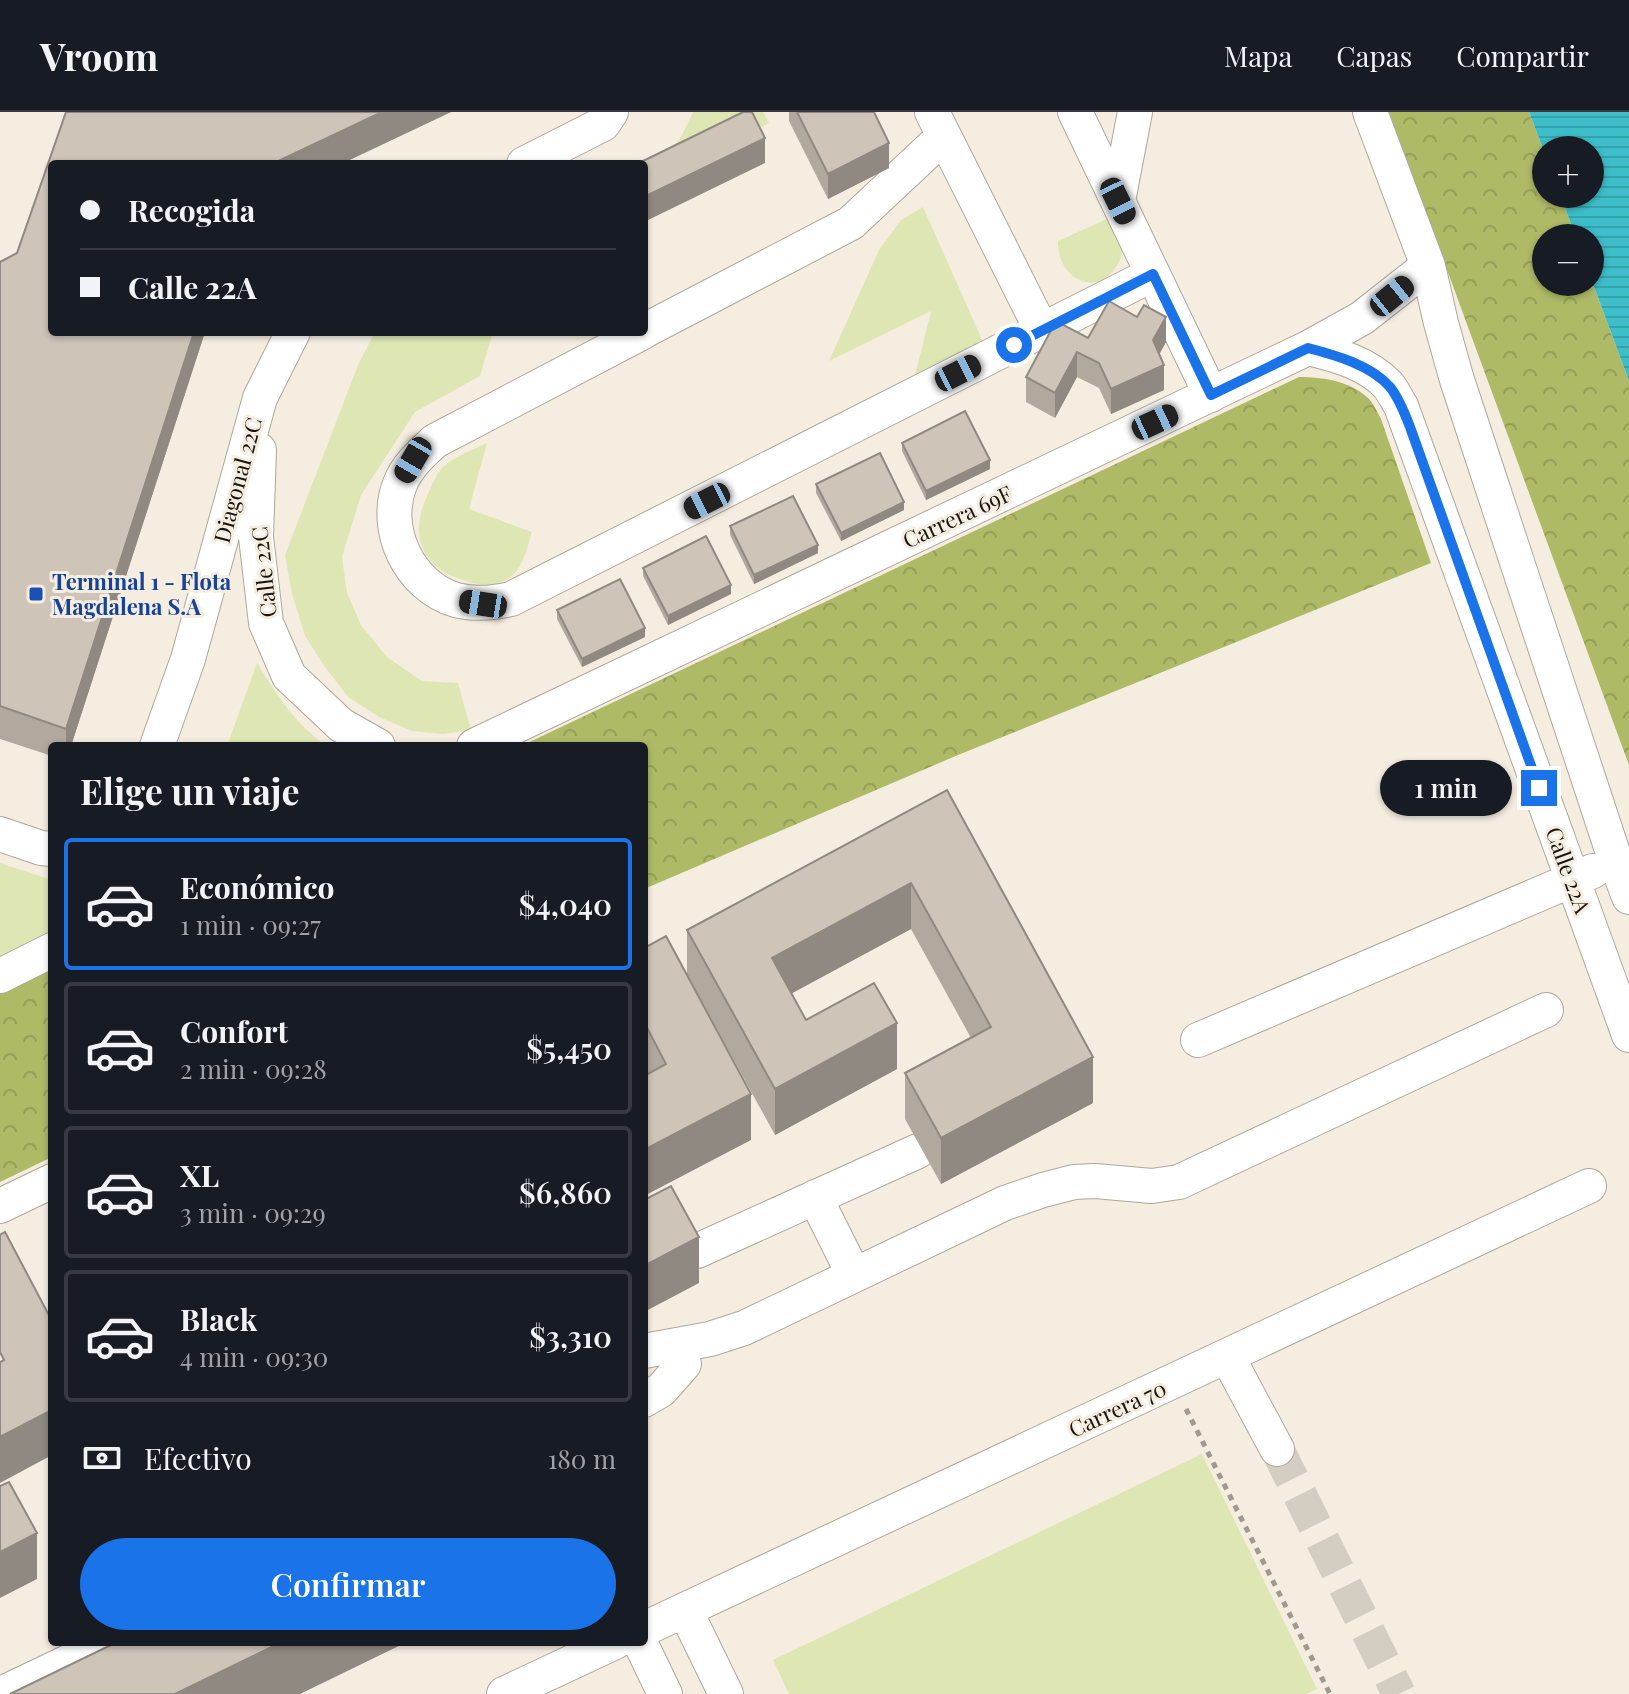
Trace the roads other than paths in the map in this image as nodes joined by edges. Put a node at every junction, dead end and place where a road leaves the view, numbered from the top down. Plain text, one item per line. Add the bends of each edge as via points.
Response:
1 (611, 112) edge
2 (1075, 112) edge
3 (1135, 112) edge
4 (1370, 112) edge
5 (938, 124) edge
6 (532, 160) edge
7 (1118, 201) junction
8 (1428, 266) junction
9 (1153, 274) junction
10 (648, 330) edge
11 (1042, 331) junction
12 (291, 336) edge
13 (636, 336) edge
14 (1308, 348) junction
15 (1211, 395) junction
16 (260, 398) junction
17 (158, 742) edge
18 (371, 742) edge
19 (482, 742) edge
20 (0, 834) edge
21 (48, 849) edge
22 (1616, 862) junction
23 (1571, 879) junction
24 (1629, 897) edge
25 (48, 952) edge
26 (0, 976) edge
27 (1546, 1010) dead end
28 (1629, 1035) edge
29 (1198, 1040) dead end
30 (918, 1151) dead end
31 (48, 1183) edge
32 (1589, 1186) dead end
33 (815, 1197) junction
34 (0, 1206) edge
35 (697, 1251) edge
36 (854, 1275) junction
37 (648, 1350) edge
38 (1227, 1356) junction
39 (684, 1364) dead end
40 (648, 1398) edge
41 (1277, 1449) tunnel mouth
42 (685, 1610) junction
43 (648, 1627) edge
44 (102, 1646) edge
45 (606, 1646) edge
46 (642, 1646) edge
47 (1, 1694) edge
48 (504, 1694) edge
49 (665, 1694) edge
50 (726, 1694) edge

1 - 6 street via 603,124
2 - 7 street
3 - 7 street
4 - 8 street
5 - 10 street via 851,223
5 - 11 street
7 - 9 street
8 - 14 street, Carrera 69F via 1362,318
8 - 22 street via 1457,380
9 - 11 street
9 - 15 street
11 - 13 street via 511,599 483,604 455,600 430,587 410,566 398,541 394,512 399,485 413,460 435,441
12 - 16 street
14 - 15 street, Carrera 69F
14 - 23 street, Calle 22A via 1362,366 1389,385 1401,406
15 - 19 street, Carrera 69F
16 - 17 street, Diagonal 22C via 188,659
16 - 18 street, Calle 22C via 256,537 266,623 289,676 341,725
20 - 21 street
22 - 23 street
22 - 24 street
23 - 28 street, Calle 22A
23 - 29 street
25 - 26 street
27 - 36 street via 1179,1182 1074,1182 1043,1190
30 - 33 street
31 - 34 street
32 - 38 street, Carrera 70
33 - 35 street
33 - 36 street
36 - 37 street via 744,1328
38 - 41 street
38 - 42 street, Carrera 70
39 - 40 street
42 - 43 street, Carrera 70
42 - 50 street
44 - 47 street
45 - 48 street
46 - 49 street

